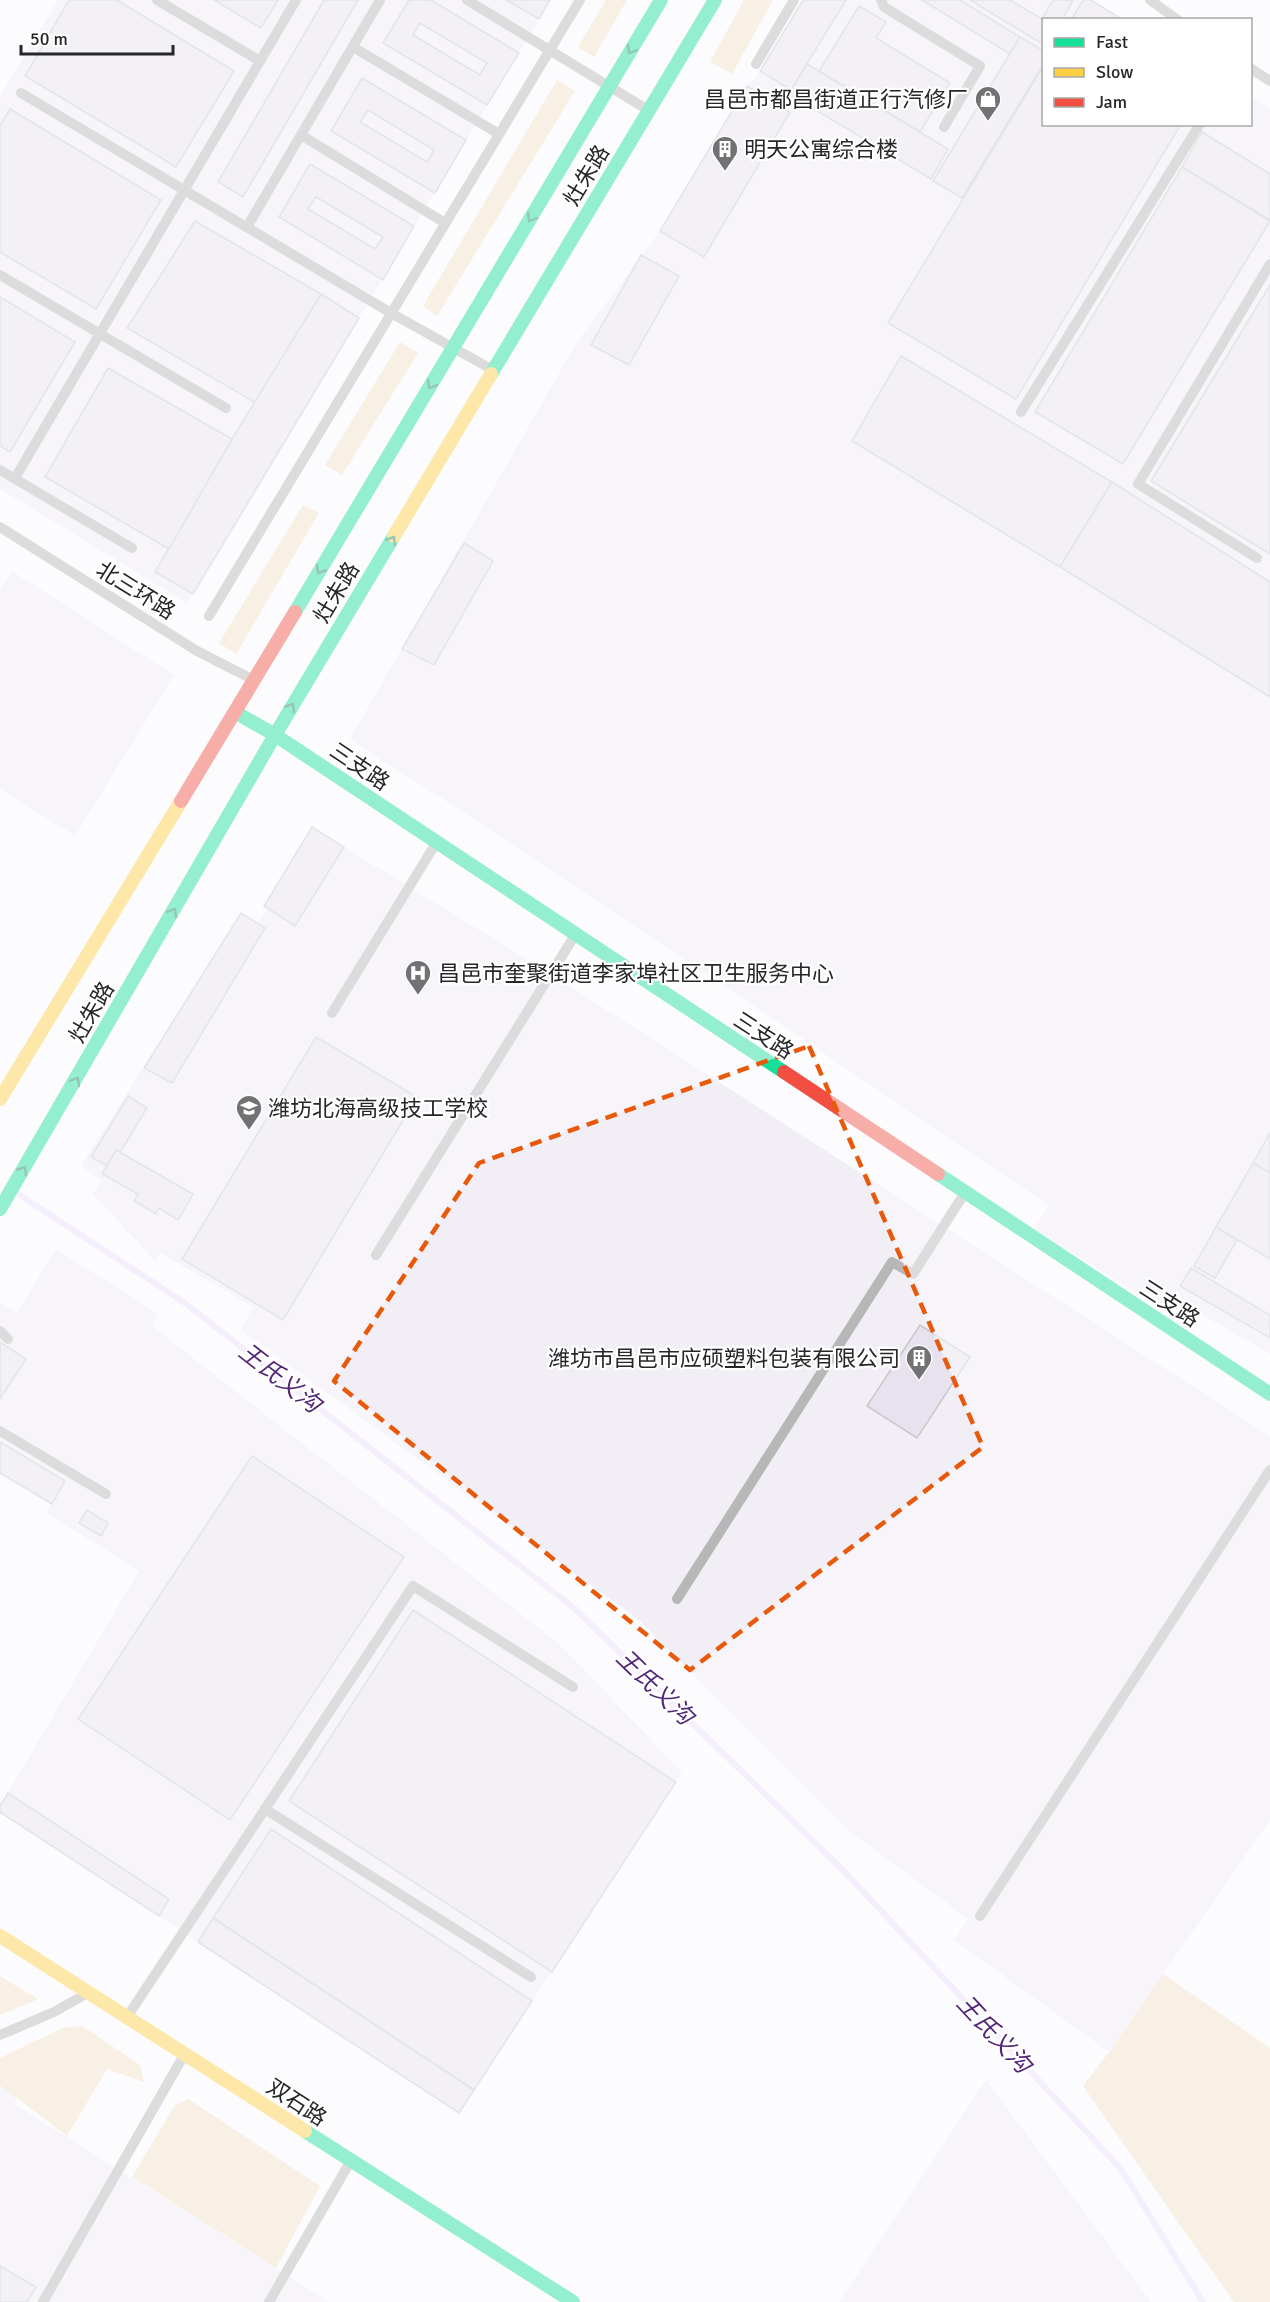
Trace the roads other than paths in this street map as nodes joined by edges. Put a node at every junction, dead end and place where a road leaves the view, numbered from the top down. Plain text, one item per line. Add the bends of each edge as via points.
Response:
1 (157, 0) edge
2 (296, 0) edge
3 (380, 0) edge
4 (467, 0) edge
5 (580, 0) edge
6 (661, 0) edge
7 (715, 0) edge
8 (794, 0) edge
9 (881, 0) edge
10 (1150, 0) edge
11 (1175, 18) edge
12 (353, 47) junction
13 (549, 51) junction
14 (260, 61) junction
15 (756, 64) dead end
16 (1252, 69) edge
17 (1270, 81) edge
18 (609, 86) junction
19 (21, 93) dead end
20 (649, 110) junction
21 (1199, 126) edge
22 (944, 127) dead end
23 (301, 135) junction
24 (499, 135) junction
25 (184, 190) junction
26 (445, 223) junction
27 (247, 227) junction
28 (1270, 264) edge
29 (0, 275) edge
30 (391, 313) junction
31 (100, 334) junction
32 (454, 346) junction
33 (493, 370) junction
34 (226, 408) dead end
35 (1021, 412) dead end
36 (0, 470) edge
37 (15, 478) junction
38 (0, 527) edge
39 (132, 548) dead end
40 (1257, 558) dead end
41 (208, 616) dead end
42 (254, 680) junction
43 (235, 712) junction
44 (275, 735) junction
45 (435, 843) junction
46 (575, 935) junction
47 (332, 1013) dead end
48 (0, 1099) edge
49 (964, 1192) junction
50 (0, 1209) edge
51 (376, 1255) dead end
52 (1270, 1394) edge
53 (0, 1431) edge
54 (1270, 1470) edge
55 (106, 1494) dead end
56 (678, 1599) dead end
57 (573, 1687) dead end
58 (265, 1809) junction
59 (980, 1916) dead end
60 (0, 1936) edge
61 (531, 1977) dead end
62 (89, 1993) junction
63 (127, 2017) junction
64 (0, 2035) edge
65 (184, 2055) junction
66 (351, 2162) junction
67 (567, 2300) edge
68 (43, 2302) edge
69 (269, 2302) edge

1 - 14 lane
2 - 14 lane
3 - 12 lane
4 - 13 lane
5 - 13 lane
6 -> 18 main road, 灶朱路
7 - 20 main road, 灶朱路
8 - 15 lane
9 - 22 lane via 884,7 980,66
10 - 11 lane
12 - 23 lane
12 - 24 lane
13 - 18 lane
13 - 24 lane
14 - 25 lane
16 - 17 lane
18 - 20 lane
18 -> 32 main road, 灶朱路
19 - 25 lane
20 - 33 main road, 灶朱路
21 - 35 lane
23 - 26 lane
23 - 27 lane
24 - 26 lane
25 - 27 lane
25 - 31 lane
26 - 30 lane
27 - 30 lane
28 - 40 lane via 1138,484
29 - 31 lane
30 - 32 lane
30 - 41 lane
31 - 34 lane
31 - 37 lane
32 - 33 lane
32 -> 42 main road, 灶朱路
44 -> 33 main road, 灶朱路
36 - 37 lane
37 - 39 lane
38 - 42 lane, 北三环路 via 197,651
42 - 43 main road, 灶朱路
43 - 44 main road, 三支路
43 - 48 main road, 灶朱路
44 - 45 main road, 三支路
50 -> 44 main road, 灶朱路
45 - 46 main road, 三支路
45 - 47 lane
46 - 49 main road, 三支路
46 - 51 lane
49 - 52 main road, 三支路
49 - 56 lane via 913,1274 892,1262
53 - 55 lane
54 - 59 lane
57 - 58 lane via 413,1586
58 - 61 lane
58 - 63 lane
60 - 62 main road, 双石路
62 - 63 main road, 双石路
62 - 64 lane
63 - 65 main road, 双石路
65 - 66 main road, 双石路
65 - 68 lane
66 - 67 main road, 双石路
66 - 69 lane

